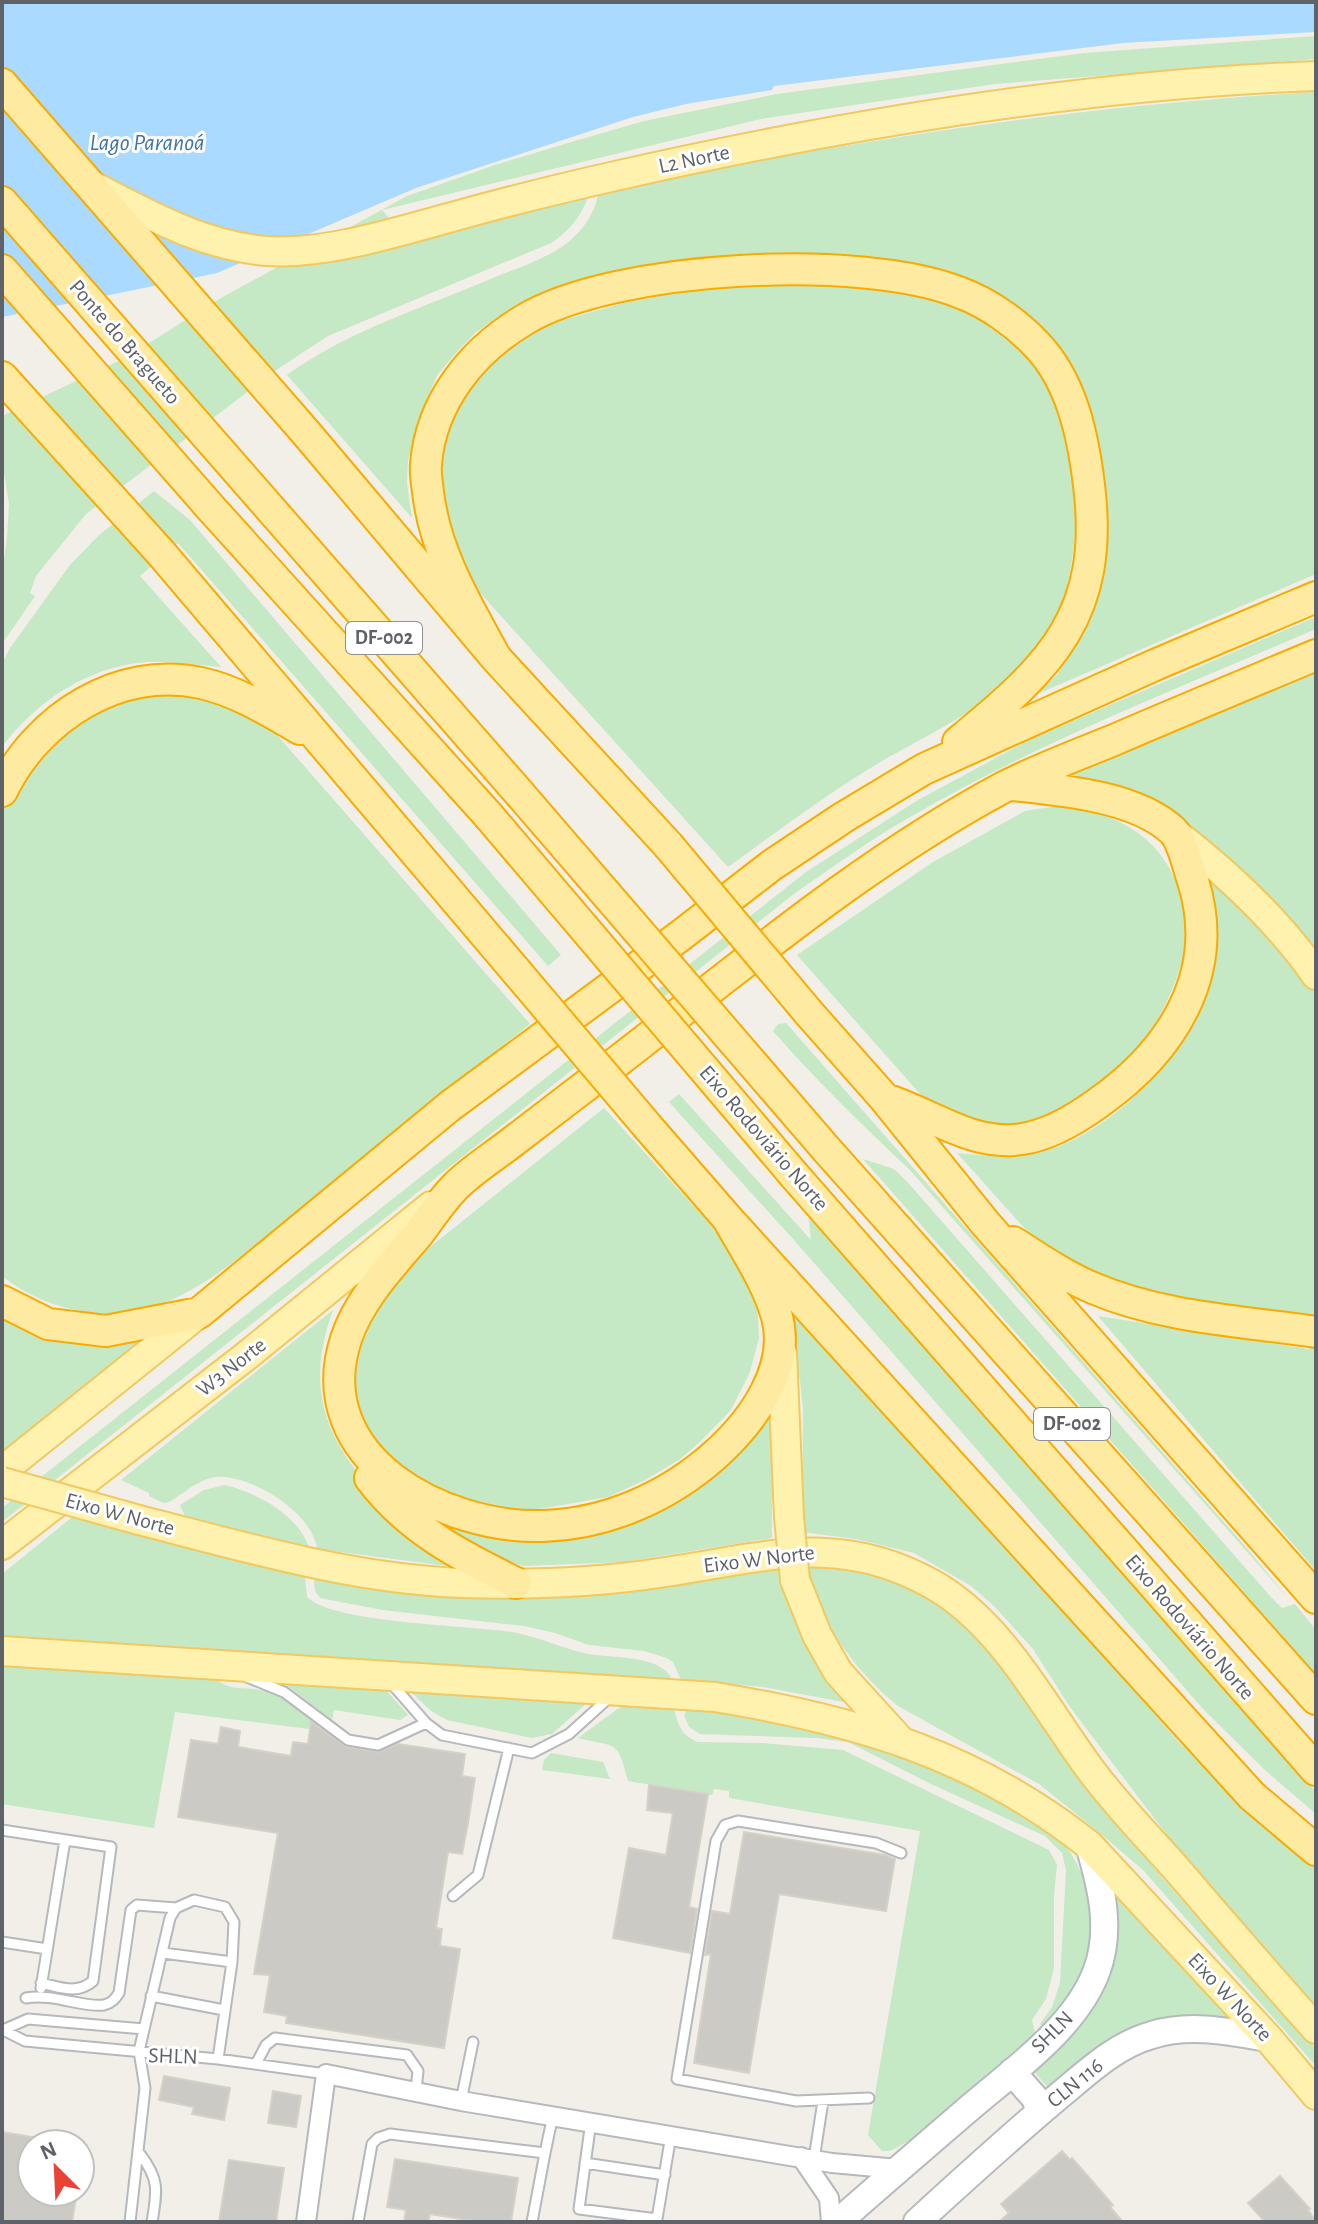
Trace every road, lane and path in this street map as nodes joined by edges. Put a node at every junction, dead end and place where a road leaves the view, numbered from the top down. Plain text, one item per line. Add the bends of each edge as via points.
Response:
1 (1316, 76) edge
2 (2, 84) edge
3 (90, 185) junction
4 (2, 202) edge
5 (2, 270) edge
6 (2, 377) edge
7 (247, 482) joint
8 (210, 507) joint
9 (1316, 597) edge
10 (1316, 655) edge
11 (496, 658) junction
12 (320, 741) junction
13 (924, 769) junction
14 (1009, 784) junction
15 (2, 791) edge
16 (1175, 833) junction
17 (1316, 975) edge
18 (885, 1099) junction
19 (457, 1185) junction
20 (728, 1219) junction
21 (985, 1223) junction
22 (2, 1301) edge
23 (199, 1313) junction
24 (1312, 1332) edge
25 (782, 1353) junction
26 (354, 1435) junction
27 (2, 1471) edge
28 (2, 1482) edge
29 (2, 1545) edge
30 (516, 1583) junction
31 (1316, 1598) edge
32 (2, 1651) edge
33 (214, 1664) junction
34 (385, 1675) junction
35 (618, 1690) junction
36 (1316, 1699) edge
37 (426, 1723) junction
38 (900, 1740) junction
39 (509, 1748) junction
40 (1316, 1770) edge
41 (2, 1830) edge
42 (65, 1840) junction
43 (1089, 1845) junction
44 (1316, 1850) edge
45 (901, 1853) dead end
46 (453, 1896) dead end
47 (176, 1908) junction
48 (2, 1942) edge
49 (47, 1949) junction
50 (163, 1953) junction
51 (232, 1962) junction
52 (41, 1983) junction
53 (40, 1995) junction
54 (151, 1996) junction
55 (26, 1998) dead end
56 (224, 2010) junction
57 (28, 2019) junction
58 (144, 2029) junction
59 (1316, 2029) edge
60 (1268, 2038) junction
61 (25, 2041) junction
62 (473, 2042) dead end
63 (139, 2051) junction
64 (218, 2059) junction
65 (256, 2064) junction
66 (1012, 2072) junction
67 (326, 2074) junction
68 (416, 2090) junction
69 (1316, 2095) edge
70 (869, 2098) dead end
71 (461, 2101) junction
72 (823, 2101) junction
73 (1040, 2111) junction
74 (553, 2115) junction
75 (591, 2121) junction
76 (671, 2135) junction
77 (545, 2153) junction
78 (140, 2154) junction
79 (807, 2158) junction
80 (585, 2163) junction
81 (898, 2169) junction
82 (665, 2175) junction
83 (130, 2222) edge
84 (152, 2222) edge
85 (306, 2222) edge
86 (358, 2222) edge
87 (532, 2222) edge
88 (831, 2222) edge
89 (838, 2222) edge
90 (917, 2222) edge

1 - 3 main road, L2 Norte via 1073,97 856,128 678,162 382,236 304,250 231,246 173,227
2 - 3 highway
3 - 11 highway
4 - 7 highway, Ponte do Bragueto / DF-002
5 - 8 highway, Ponte do Bragueto / DF-002
6 - 12 highway
7 - 36 highway, Eixo Rodoviário Norte / DF-002, bridge via 827,1150
8 - 40 highway, Eixo Rodoviário Norte / DF-002, bridge via 488,815 794,1175
9 - 13 highway
10 - 14 highway
11 - 13 highway via 442,553 430,513 425,466 432,431 456,378 500,336 525,319 582,295 728,273 856,271 961,292 1037,345 1064,387 1083,443 1092,548 1079,602 1051,656 1011,698
11 - 18 highway, bridge via 668,845
12 - 15 highway via 223,690 151,679 101,695 54,722 21,758
12 - 20 highway, bridge
13 - 23 highway via 772,865 450,1106
14 - 16 highway via 1096,795 1153,817
14 - 19 highway via 830,897
16 - 17 main road via 1271,919
16 - 18 highway via 1198,897 1198,970 1170,1031 1128,1079 1064,1124 1022,1139 972,1135
18 - 21 highway
19 - 26 highway via 366,1298 346,1337 340,1387
19 - 29 main road, W3 Norte
20 - 25 highway via 762,1279 777,1317
20 - 44 highway via 1252,1796
21 - 24 highway via 1093,1288 1160,1309
21 - 31 highway
22 - 23 highway via 48,1324 106,1331
23 - 27 main road
25 - 26 highway via 747,1420 700,1469 662,1494 590,1519 545,1526 495,1524 464,1516 390,1478
25 - 38 main road, bridge via 795,1580 838,1672
26 - 30 highway via 365,1471 408,1519 459,1555
28 - 30 main road, Eixo W Norte, bridge via 339,1568 459,1583
30 - 59 main road, Eixo W Norte via 656,1574 780,1552 825,1551 883,1561 934,1585 972,1614 1015,1661 1091,1771
32 - 33 main road, Eixo W Norte
33 - 34 main road, Eixo W Norte
33 - 37 lane via 284,1692 348,1740 378,1745
34 - 35 main road, Eixo W Norte
34 - 37 lane
35 - 38 main road, Eixo W Norte via 768,1706
35 - 39 lane via 569,1734 532,1753
37 - 39 lane via 442,1735
38 - 43 main road, Eixo W Norte via 1007,1790
39 - 46 lane via 478,1875
41 - 42 lane
42 - 49 lane
42 - 52 lane via 111,1847 93,1981 73,1990
43 - 60 main road, Eixo W Norte
43 - 66 main road, SHLN via 1104,1913 1097,1969 1064,2024
45 - 72 lane via 876,1843 738,1821 725,1825 716,1841 677,2079 796,2101
47 - 50 lane
47 - 51 lane via 194,1900 225,1907 234,1922
47 - 53 lane via 137,1905 131,1910 114,2001 103,2005
48 - 49 lane
49 - 52 lane
50 - 51 lane
50 - 54 lane
51 - 56 lane
52 - 53 lane
53 - 55 lane
54 - 56 lane
54 - 58 lane
56 - 64 lane
57 - 58 lane
57 - 61 lane
57 - 61 lane via 3,2030
58 - 63 lane
60 - 69 main road, Eixo W Norte
60 - 73 main road, CLN 116 via 1186,2029 1130,2042
61 - 63 lane
62 - 71 lane
63 - 64 lane, SHLN
63 - 78 lane, SHLN via 145,2088
64 - 65 lane, SHLN
65 - 67 lane, SHLN
65 - 68 lane via 275,2038 407,2055 418,2071
66 - 73 main road
66 - 81 main road, SHLN
67 - 68 street, SHLN
67 - 85 street
68 - 71 street, SHLN
70 - 72 lane
71 - 74 street, SHLN
72 - 79 lane
73 - 90 main road, CLN 116
74 - 75 street, SHLN
74 - 77 lane
75 - 76 street, SHLN
75 - 80 lane
76 - 79 street, SHLN
76 - 82 lane
77 - 86 lane via 390,2134 378,2138 372,2144
77 - 87 lane
78 - 83 lane, SHLN
78 - 84 lane via 157,2188
79 - 81 street, SHLN
79 - 88 street via 829,2198
80 - 82 lane
80 - 82 lane via 579,2209 657,2219
81 - 89 main road, SHLN

